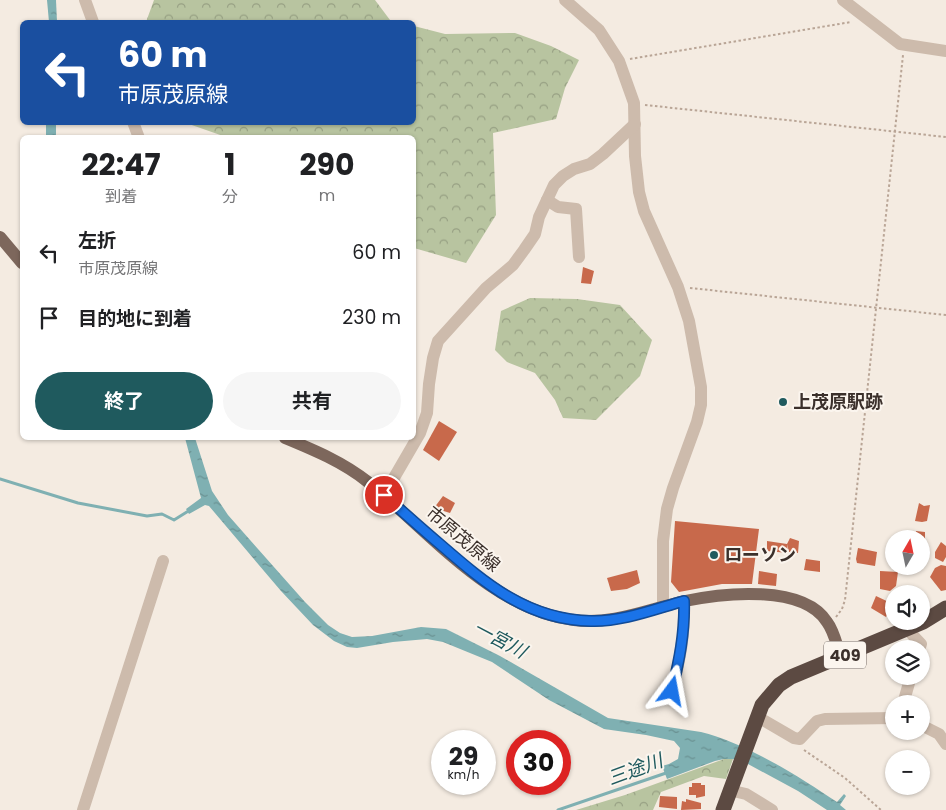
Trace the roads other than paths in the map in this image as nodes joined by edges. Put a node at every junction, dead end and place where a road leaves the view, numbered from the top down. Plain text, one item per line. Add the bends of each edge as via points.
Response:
1 (85, 0) edge
2 (565, 0) edge
3 (843, 0) edge
4 (92, 20) edge
5 (946, 51) edge
6 (635, 124) junction
7 (547, 200) junction
8 (0, 238) edge
9 (579, 257) dead end
10 (20, 262) edge
11 (289, 440) edge
12 (416, 440) edge
13 (416, 440) edge
14 (384, 495) junction
15 (163, 561) dead end
16 (684, 601) junction
17 (663, 606) junction
18 (946, 608) edge
19 (930, 618) edge
20 (905, 630) edge
21 (908, 630) edge
22 (917, 640) edge
23 (841, 657) junction
24 (672, 691) dead end
25 (758, 717) junction
26 (885, 718) edge
27 (930, 730) edge
28 (946, 744) edge
29 (729, 790) junction
30 (83, 810) edge
31 (722, 810) edge
32 (772, 810) edge

1 - 4 street
2 - 6 street via 599,30 619,60 634,103
3 - 5 street via 904,46
6 - 7 street via 590,164 562,176
6 - 17 street via 639,192 689,321 700,387 697,422 668,509
7 - 9 street via 558,207 576,209
7 - 12 street via 535,234 513,265 486,288 438,341 427,413
8 - 10 main road
11 - 14 main road, 市原茂原線 via 345,466
13 - 14 street
14 - 17 main road, 市原茂原線 via 481,580 523,605 555,617 592,621 614,620
15 - 30 street
16 - 17 main road, 市原茂原線
16 - 23 main road, 市原茂原線 via 704,597 769,595 804,602 828,622
16 - 24 street via 683,645
18 - 19 highway, 409
20 - 23 highway, 409
21 - 22 street
23 - 25 highway, 409 via 779,685 762,705
25 - 26 street via 794,738 800,738 817,721 825,719
25 - 29 highway, 409
27 - 28 street via 939,734
29 - 31 highway, 409
29 - 32 street via 746,794

